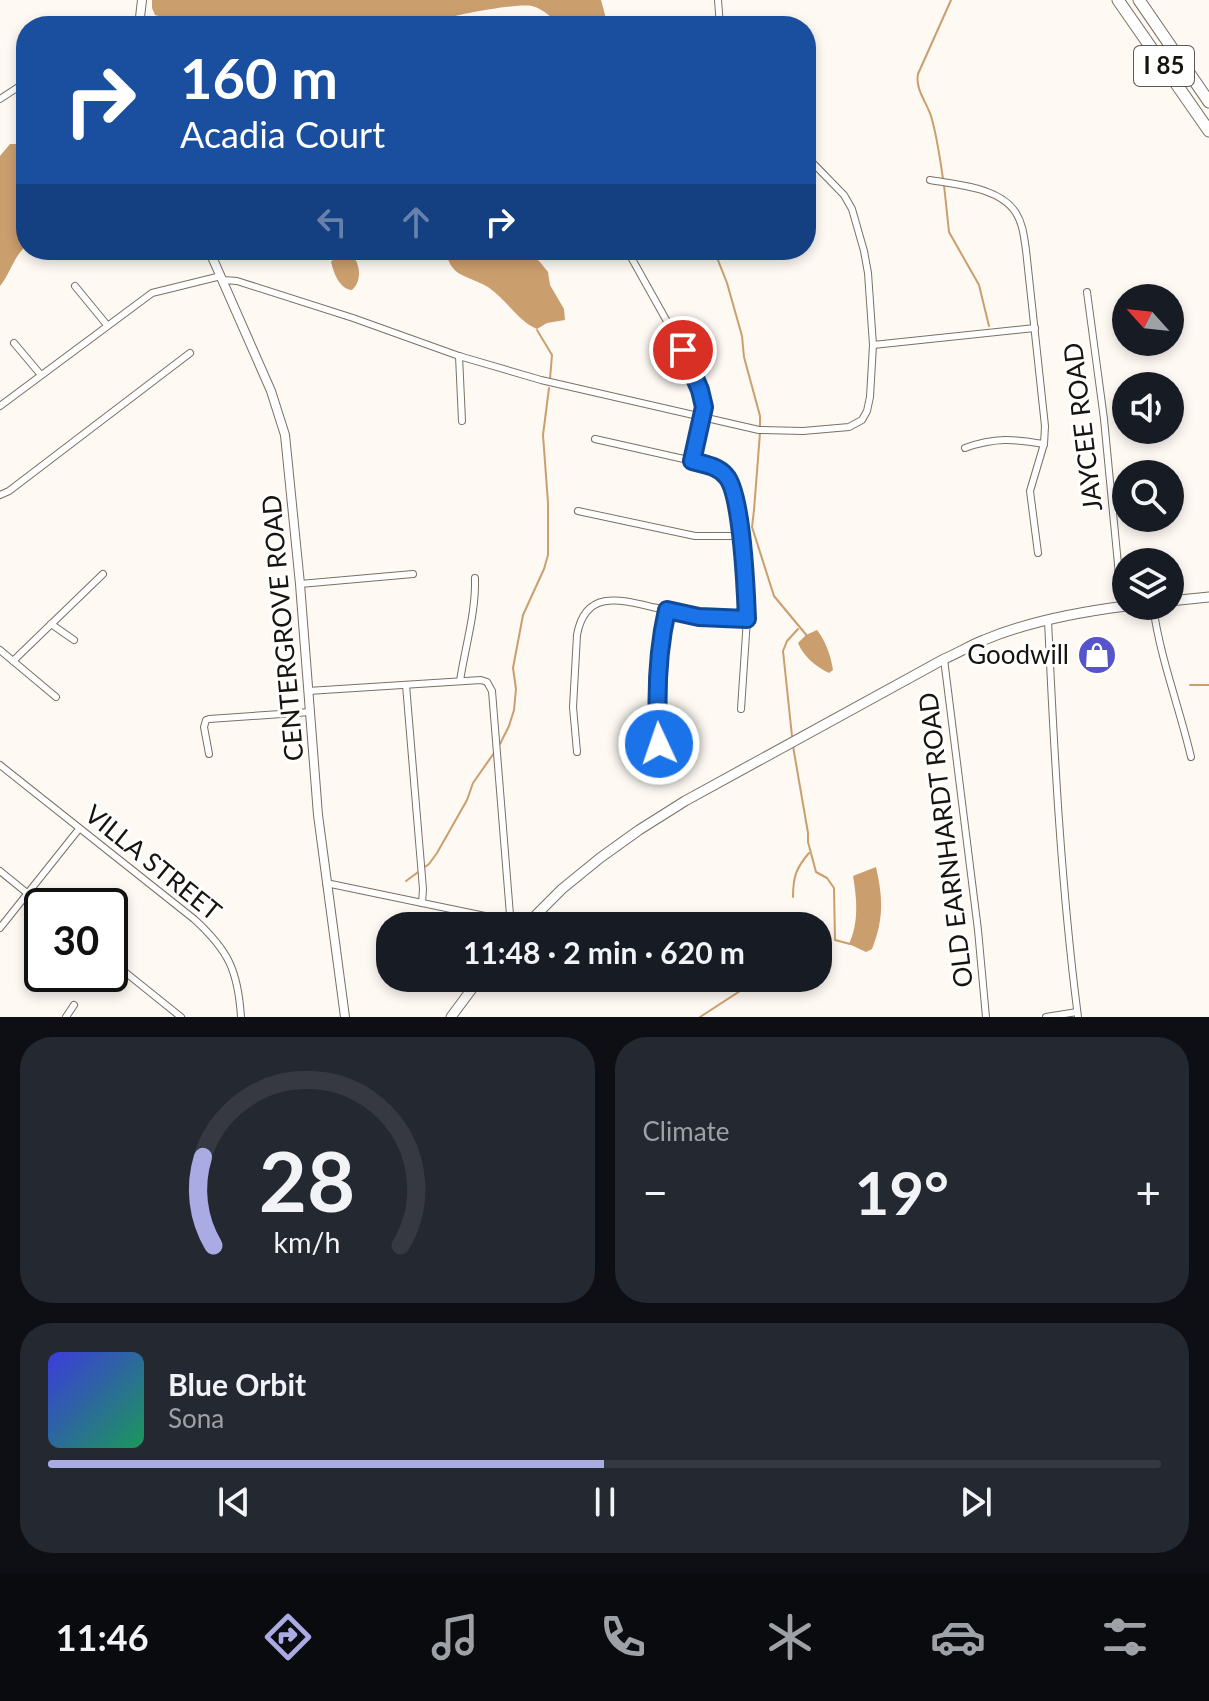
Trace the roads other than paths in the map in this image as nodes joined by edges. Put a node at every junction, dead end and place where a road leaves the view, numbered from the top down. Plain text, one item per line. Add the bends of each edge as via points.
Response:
1 (1118, 0) edge
2 (1139, 0) edge
3 (1209, 102) edge
4 (1209, 131) edge
5 (816, 166) edge
6 (930, 180) dead end
7 (214, 260) edge
8 (633, 260) edge
9 (222, 278) junction
10 (75, 286) dead end
11 (1087, 292) dead end
12 (107, 325) junction
13 (1035, 328) junction
14 (14, 343) dead end
15 (873, 345) junction
16 (190, 353) dead end
17 (459, 356) junction
18 (41, 375) junction
19 (0, 406) edge
20 (703, 417) junction
21 (462, 421) dead end
22 (595, 439) dead end
23 (1044, 444) junction
24 (965, 448) dead end
25 (692, 461) junction
26 (0, 495) edge
27 (578, 511) dead end
28 (740, 536) junction
29 (1117, 548) edge
30 (1038, 553) dead end
31 (103, 574) dead end
32 (413, 574) dead end
33 (475, 578) dead end
34 (300, 584) junction
35 (1209, 597) edge
36 (1184, 600) edge
37 (1112, 608) edge
38 (667, 610) junction
39 (747, 619) junction
40 (1048, 620) junction
41 (1156, 620) edge
42 (51, 624) junction
43 (74, 640) dead end
44 (0, 650) edge
45 (944, 659) junction
46 (13, 661) junction
47 (460, 681) junction
48 (406, 685) junction
49 (308, 691) junction
50 (56, 697) dead end
51 (741, 709) dead end
52 (310, 712) junction
53 (659, 744) dead end
54 (577, 752) dead end
55 (209, 754) dead end
56 (1191, 757) dead end
57 (0, 765) edge
58 (79, 829) junction
59 (0, 871) edge
60 (326, 883) junction
61 (33, 888) edge
62 (24, 891) edge
63 (24, 899) edge
64 (422, 903) junction
65 (539, 912) edge
66 (0, 928) edge
67 (128, 974) edge
68 (470, 992) edge
69 (74, 1005) dead end
70 (1078, 1015) edge
71 (66, 1017) edge
72 (181, 1017) edge
73 (241, 1017) edge
74 (345, 1017) edge
75 (451, 1017) edge
76 (986, 1017) edge
77 (1046, 1017) edge

1 - 4 highway, I 85
2 - 3 highway, I 85
5 - 15 street via 852,209 868,273
6 - 13 street via 996,196 1015,211 1022,224
7 - 9 street, CENTERGROVE ROAD
8 - 20 street via 692,370 703,399
9 - 12 street via 152,293
9 - 17 street
9 - 34 street, CENTERGROVE ROAD via 285,435
10 - 12 street
11 - 29 street, JAYCEE ROAD
12 - 18 street
13 - 15 street
13 - 23 street
14 - 18 street
15 - 20 street via 867,411 854,426 773,431
16 - 26 street
17 - 20 street
17 - 21 street
18 - 19 street
20 - 25 street
22 - 25 street
23 - 24 street via 1006,439
23 - 30 street via 1030,491
25 - 28 street via 719,469 733,486
27 - 28 street via 695,536
28 - 39 street
31 - 42 street
32 - 34 street
33 - 47 street
34 - 49 street, CENTERGROVE ROAD
35 - 36 main road
37 - 40 main road
38 - 39 street
38 - 53 street
38 - 54 street via 604,601 579,623 573,707
39 - 51 street
40 - 45 main road via 985,639
40 - 70 street via 1056,796
41 - 56 street
42 - 43 street
42 - 46 street
44 - 46 street
45 - 65 main road via 650,823
45 - 76 street, OLD EARNHARDT ROAD
46 - 50 street
47 - 48 street
47 - 64 street via 481,680 492,691 511,910 504,920
48 - 49 street
48 - 64 street
49 - 52 street, CENTERGROVE ROAD
52 - 55 street via 206,720
52 - 60 street, CENTERGROVE ROAD
57 - 58 street, VILLA STREET
58 - 61 street
58 - 73 street, VILLA STREET via 217,941 233,972
59 - 62 street
60 - 64 street
60 - 74 street, CENTERGROVE ROAD
63 - 66 street
67 - 72 street
68 - 75 main road
69 - 71 street
70 - 77 street

